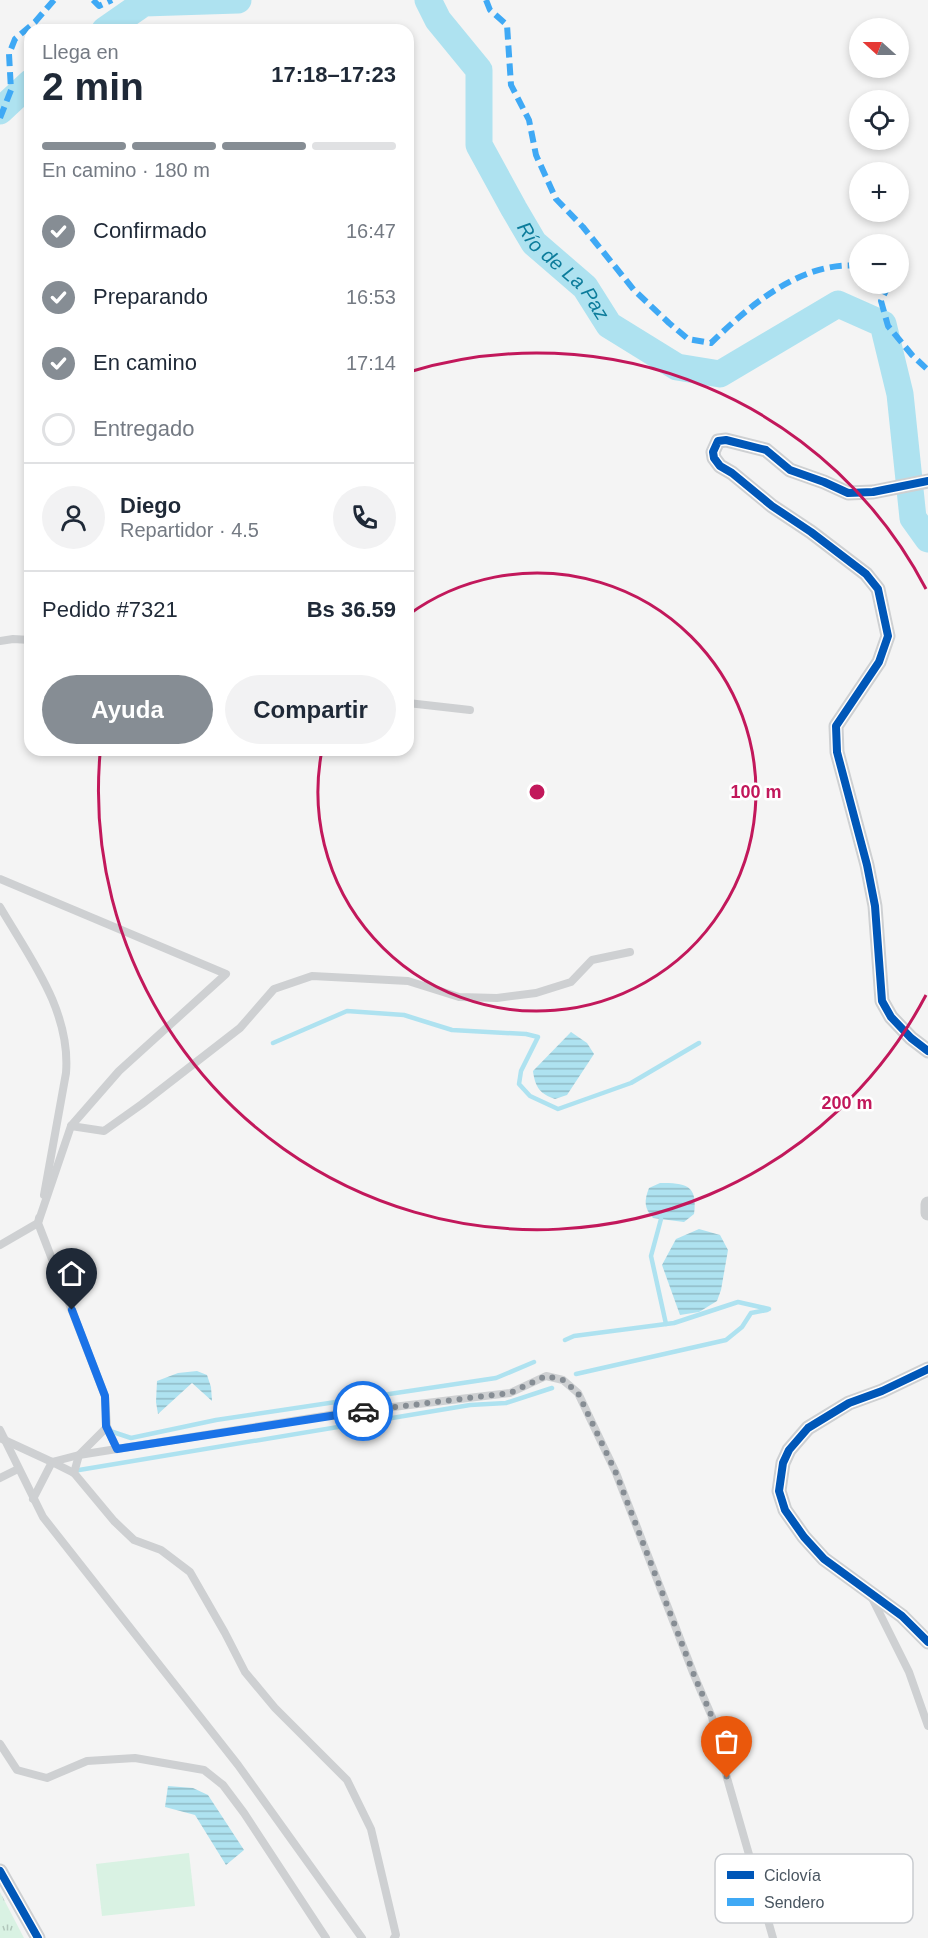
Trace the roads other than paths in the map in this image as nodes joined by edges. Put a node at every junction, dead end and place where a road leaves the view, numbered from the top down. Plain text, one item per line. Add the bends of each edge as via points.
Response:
1 (928, 481) edge
2 (24, 640) edge
3 (0, 641) edge
4 (414, 704) edge
5 (470, 710) dead end
6 (0, 879) edge
7 (0, 907) edge
8 (630, 951) dead end
9 (928, 1052) edge
10 (71, 1126) junction
11 (928, 1204) edge
12 (928, 1214) edge
13 (39, 1223) junction
14 (0, 1245) edge
15 (928, 1370) edge
16 (106, 1426) junction
17 (0, 1430) edge
18 (2, 1439) edge
19 (117, 1449) junction
20 (79, 1455) junction
21 (52, 1462) junction
22 (18, 1469) junction
23 (74, 1473) junction
24 (0, 1478) edge
25 (33, 1499) junction
26 (867, 1590) junction
27 (928, 1642) edge
28 (928, 1725) edge
29 (0, 1744) edge
30 (749, 1854) edge
31 (0, 1871) edge
32 (769, 1923) edge
33 (38, 1938) edge
34 (326, 1938) edge
35 (362, 1938) edge
36 (394, 1938) edge
37 (773, 1938) edge

1 - 9 street via 848,493 790,470 766,450 726,440 717,441 714,446 714,458 720,466 867,574 878,589 888,636 879,662 836,726 837,752 875,906 882,1001 891,1017
2 - 3 lane
4 - 5 lane
6 - 10 lane via 226,974 120,1071
7 - 13 lane via 45,981 68,1056
8 - 10 lane via 592,960 571,982 536,993 497,998 459,997 408,981 312,976 274,989 240,1028 104,1131
10 - 13 lane
11 - 12 street
13 - 14 lane
13 - 16 lane via 105,1396
15 - 26 street via 849,1402 808,1428 783,1463 779,1491 785,1510 824,1559
16 - 19 lane
16 - 20 lane
17 - 18 lane
18 - 21 lane
18 - 22 lane
19 - 20 lane
19 - 30 lane via 343,1413 510,1393 546,1376 563,1380 578,1393 616,1473 712,1717
20 - 21 lane
20 - 23 lane
21 - 23 lane
21 - 25 lane
22 - 24 lane
22 - 25 lane
23 - 36 lane via 134,1540 161,1550 190,1572 245,1672 347,1780 371,1830
25 - 35 lane via 43,1517 237,1765
26 - 27 street
26 - 28 lane via 909,1672
29 - 34 lane via 17,1770 47,1778 87,1761 135,1758 204,1770 223,1785 244,1813
31 - 33 street
32 - 37 lane

